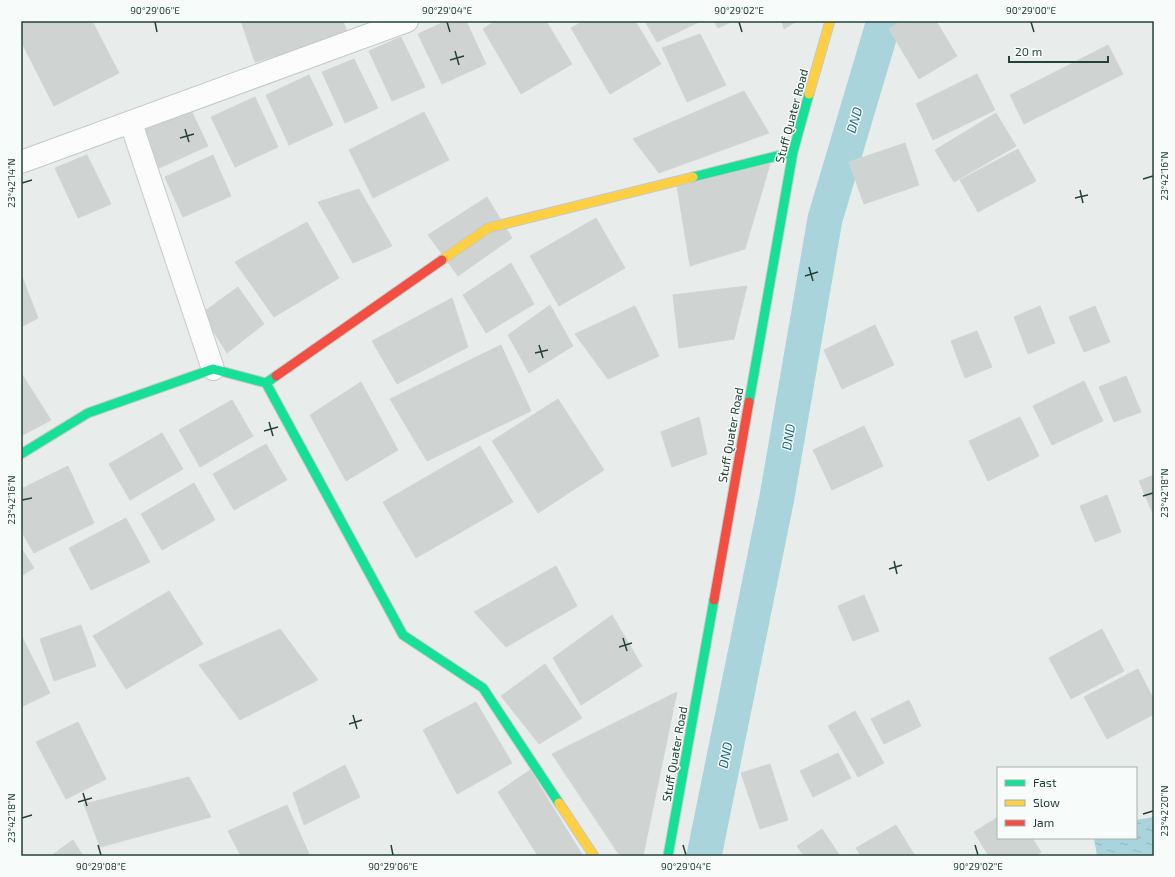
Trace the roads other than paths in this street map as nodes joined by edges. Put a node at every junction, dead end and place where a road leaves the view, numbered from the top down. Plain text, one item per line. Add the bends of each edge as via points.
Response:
1 (407, 21) edge
2 (830, 21) edge
3 (131, 122) junction
4 (792, 152) junction
5 (21, 162) edge
6 (213, 369) junction
7 (266, 383) junction
8 (21, 454) edge
9 (594, 856) edge
10 (668, 856) edge

1 - 3 street
2 - 4 street, Stuff Quater Road
3 - 5 street
3 - 6 street
4 - 7 street via 488,228
4 - 10 street, Stuff Quater Road
6 - 7 street
6 - 8 street via 88,413
7 - 9 street via 403,635 483,688

